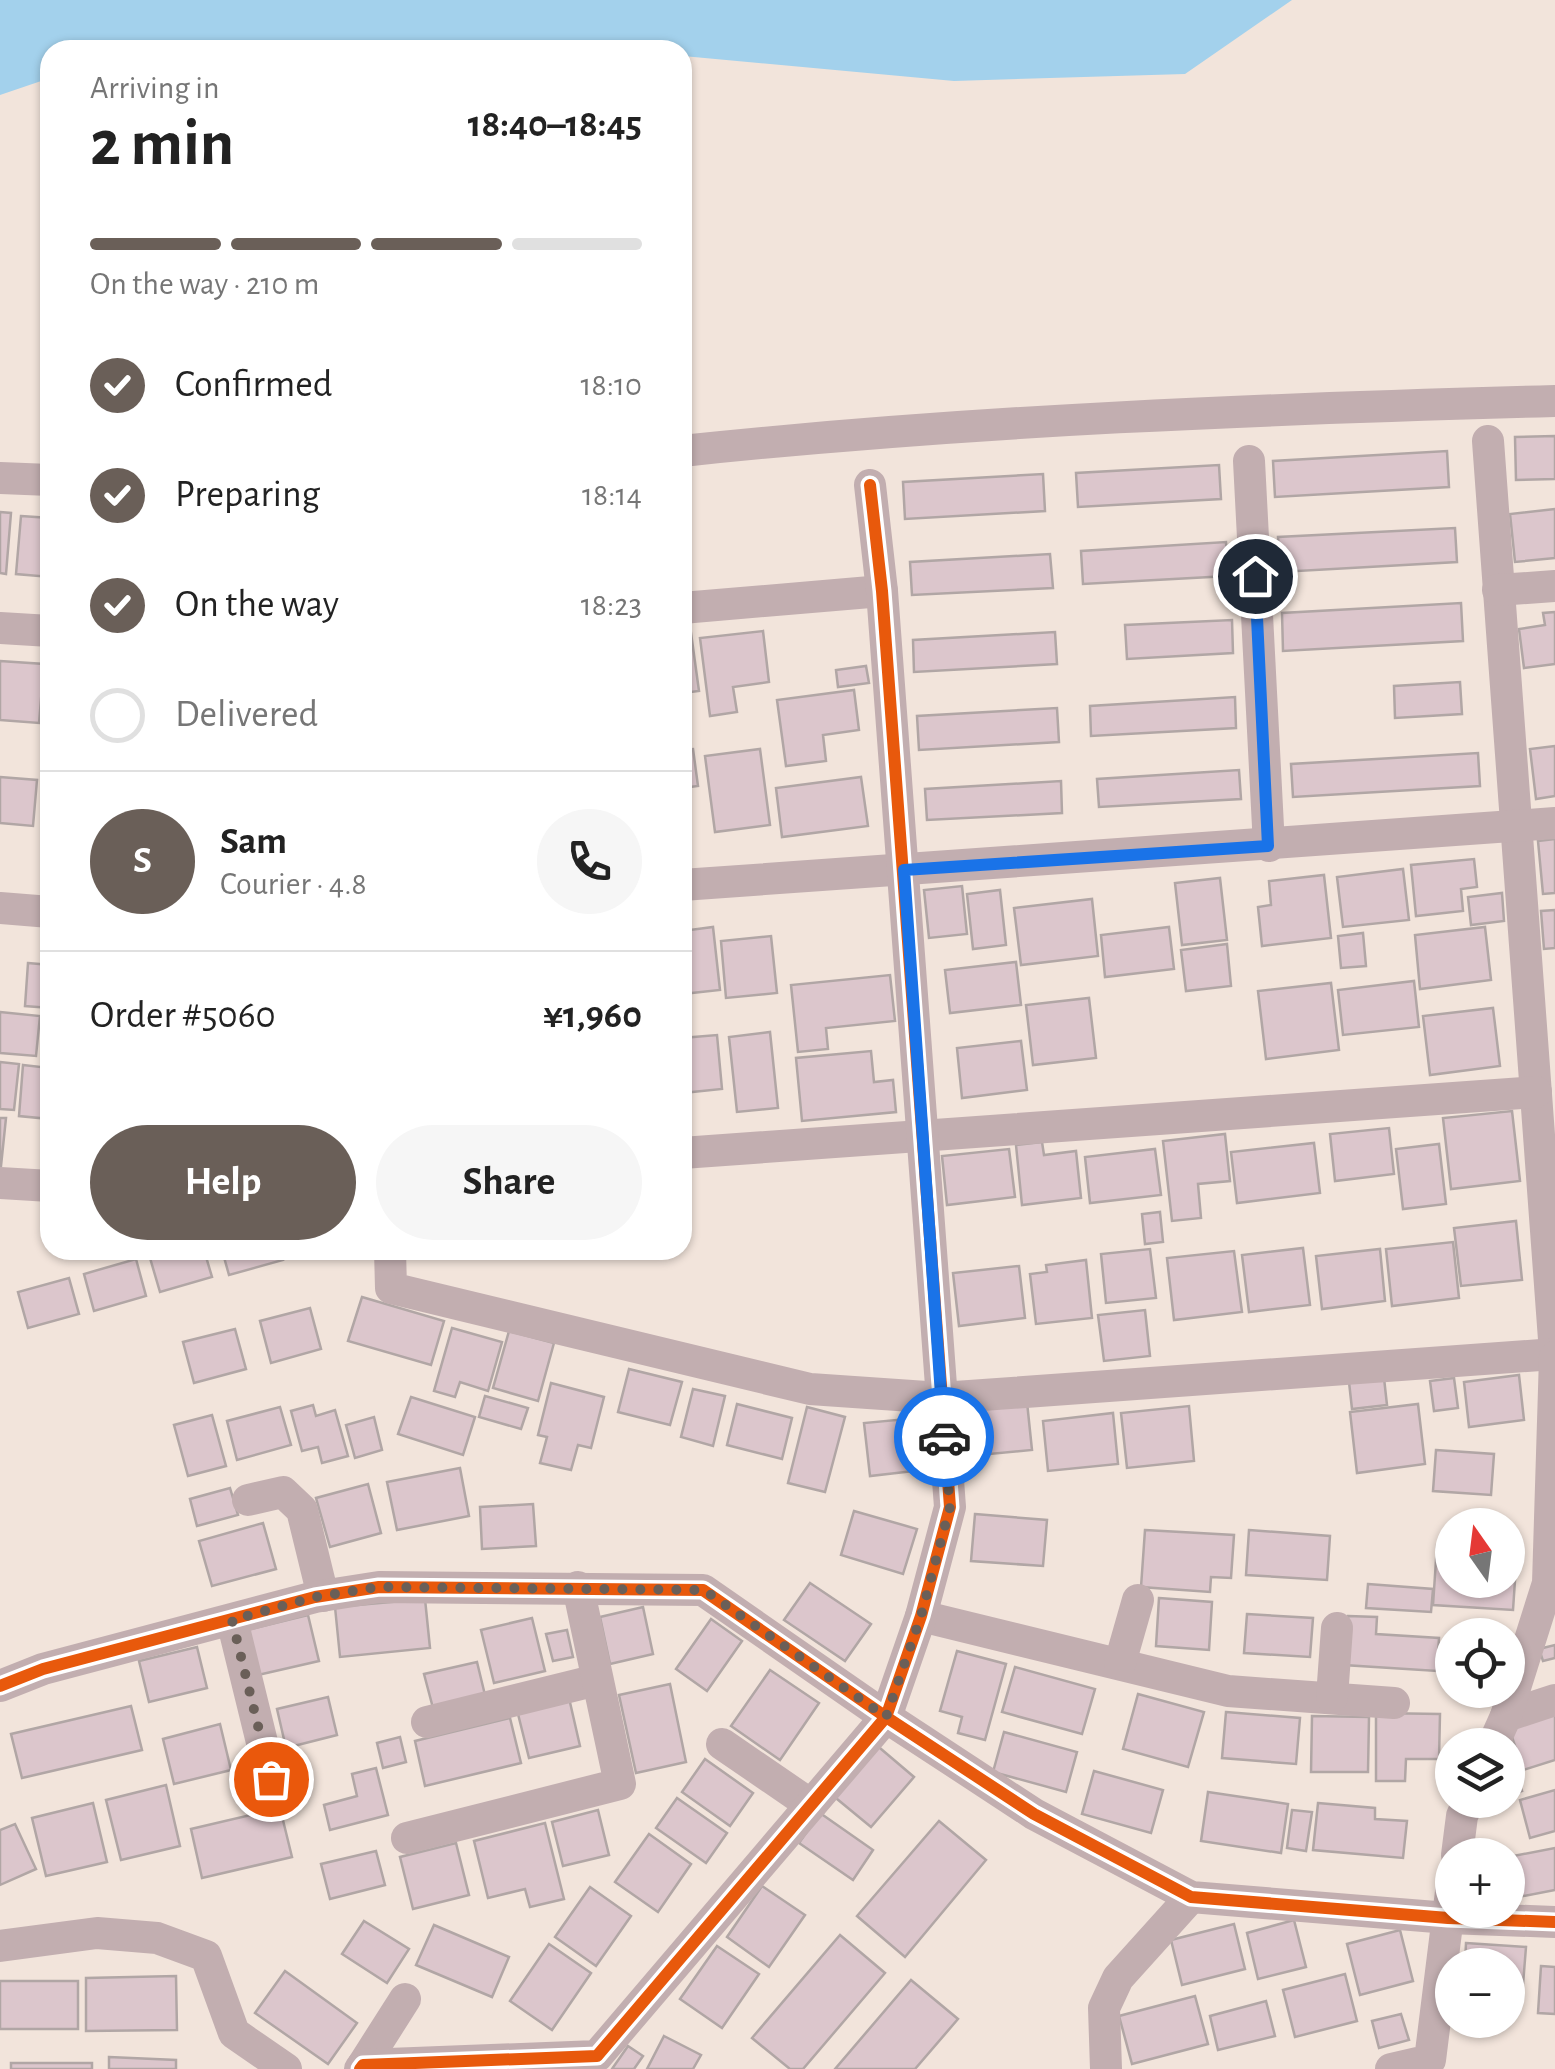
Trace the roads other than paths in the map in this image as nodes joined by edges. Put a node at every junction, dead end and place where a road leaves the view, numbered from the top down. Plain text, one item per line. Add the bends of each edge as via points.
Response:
1 (1555, 400) edge
2 (1488, 441) dead end
3 (692, 450) edge
4 (1249, 460) dead end
5 (0, 478) edge
6 (40, 480) edge
7 (870, 485) dead end
8 (1555, 586) edge
9 (1498, 590) junction
10 (882, 591) junction
11 (692, 607) edge
12 (0, 628) edge
13 (40, 631) edge
14 (1555, 823) edge
15 (1517, 825) junction
16 (1268, 846) junction
17 (904, 870) junction
18 (692, 884) edge
19 (0, 908) edge
20 (40, 911) edge
21 (1536, 1092) junction
22 (925, 1136) junction
23 (692, 1152) edge
24 (0, 1183) edge
25 (40, 1185) edge
26 (391, 1260) edge
27 (1555, 1354) edge
28 (941, 1398) junction
29 (248, 1500) dead end
30 (578, 1586) junction
31 (323, 1596) junction
32 (1138, 1600) dead end
33 (921, 1616) junction
34 (232, 1620) junction
35 (1337, 1628) dead end
36 (1120, 1663) junction
37 (597, 1680) junction
38 (0, 1686) edge
39 (1332, 1698) junction
40 (1555, 1700) edge
41 (1394, 1704) dead end
42 (886, 1717) junction
43 (427, 1722) dead end
44 (1501, 1728) edge
45 (1505, 1728) edge
46 (722, 1744) dead end
47 (271, 1779) dead end
48 (810, 1805) junction
49 (408, 1838) dead end
50 (1191, 1897) junction
51 (1435, 1917) edge
52 (1525, 1921) edge
53 (1555, 1922) edge
54 (1447, 1928) edge
55 (0, 1946) edge
56 (405, 2000) dead end
57 (362, 2067) edge
58 (286, 2069) edge
59 (1106, 2069) edge
60 (1391, 2069) edge

1 - 3 street via 1136,416
2 - 9 street
4 - 16 street
5 - 6 street
7 - 10 street
8 - 9 street
9 - 15 street
10 - 11 street
10 - 17 street
12 - 13 street
14 - 15 street
15 - 16 street
15 - 21 street
16 - 17 street
17 - 18 street
17 - 22 street
19 - 20 street
21 - 22 street
21 - 27 street
22 - 23 street
22 - 28 street
24 - 25 street
26 - 28 street via 392,1288 810,1389
27 - 28 street
27 - 44 street via 1548,1583
28 - 33 street via 950,1507
29 - 31 street via 282,1492 302,1510
30 - 31 street via 379,1587
30 - 37 street
30 - 42 street via 704,1590
31 - 34 street
32 - 36 street
33 - 36 street
33 - 42 street
34 - 38 street
34 - 47 street
35 - 39 street
36 - 39 street via 1228,1691
37 - 43 street
37 - 49 street via 620,1784
39 - 41 street
40 - 45 street
42 - 48 street
42 - 50 street via 1034,1814
46 - 48 street
48 - 57 street via 597,2056
50 - 51 street
50 - 59 street via 1118,1978 1104,2008
52 - 53 street
54 - 60 street via 1430,2060
55 - 58 street via 98,1933 158,1938 206,1956 234,2034
56 - 57 street

